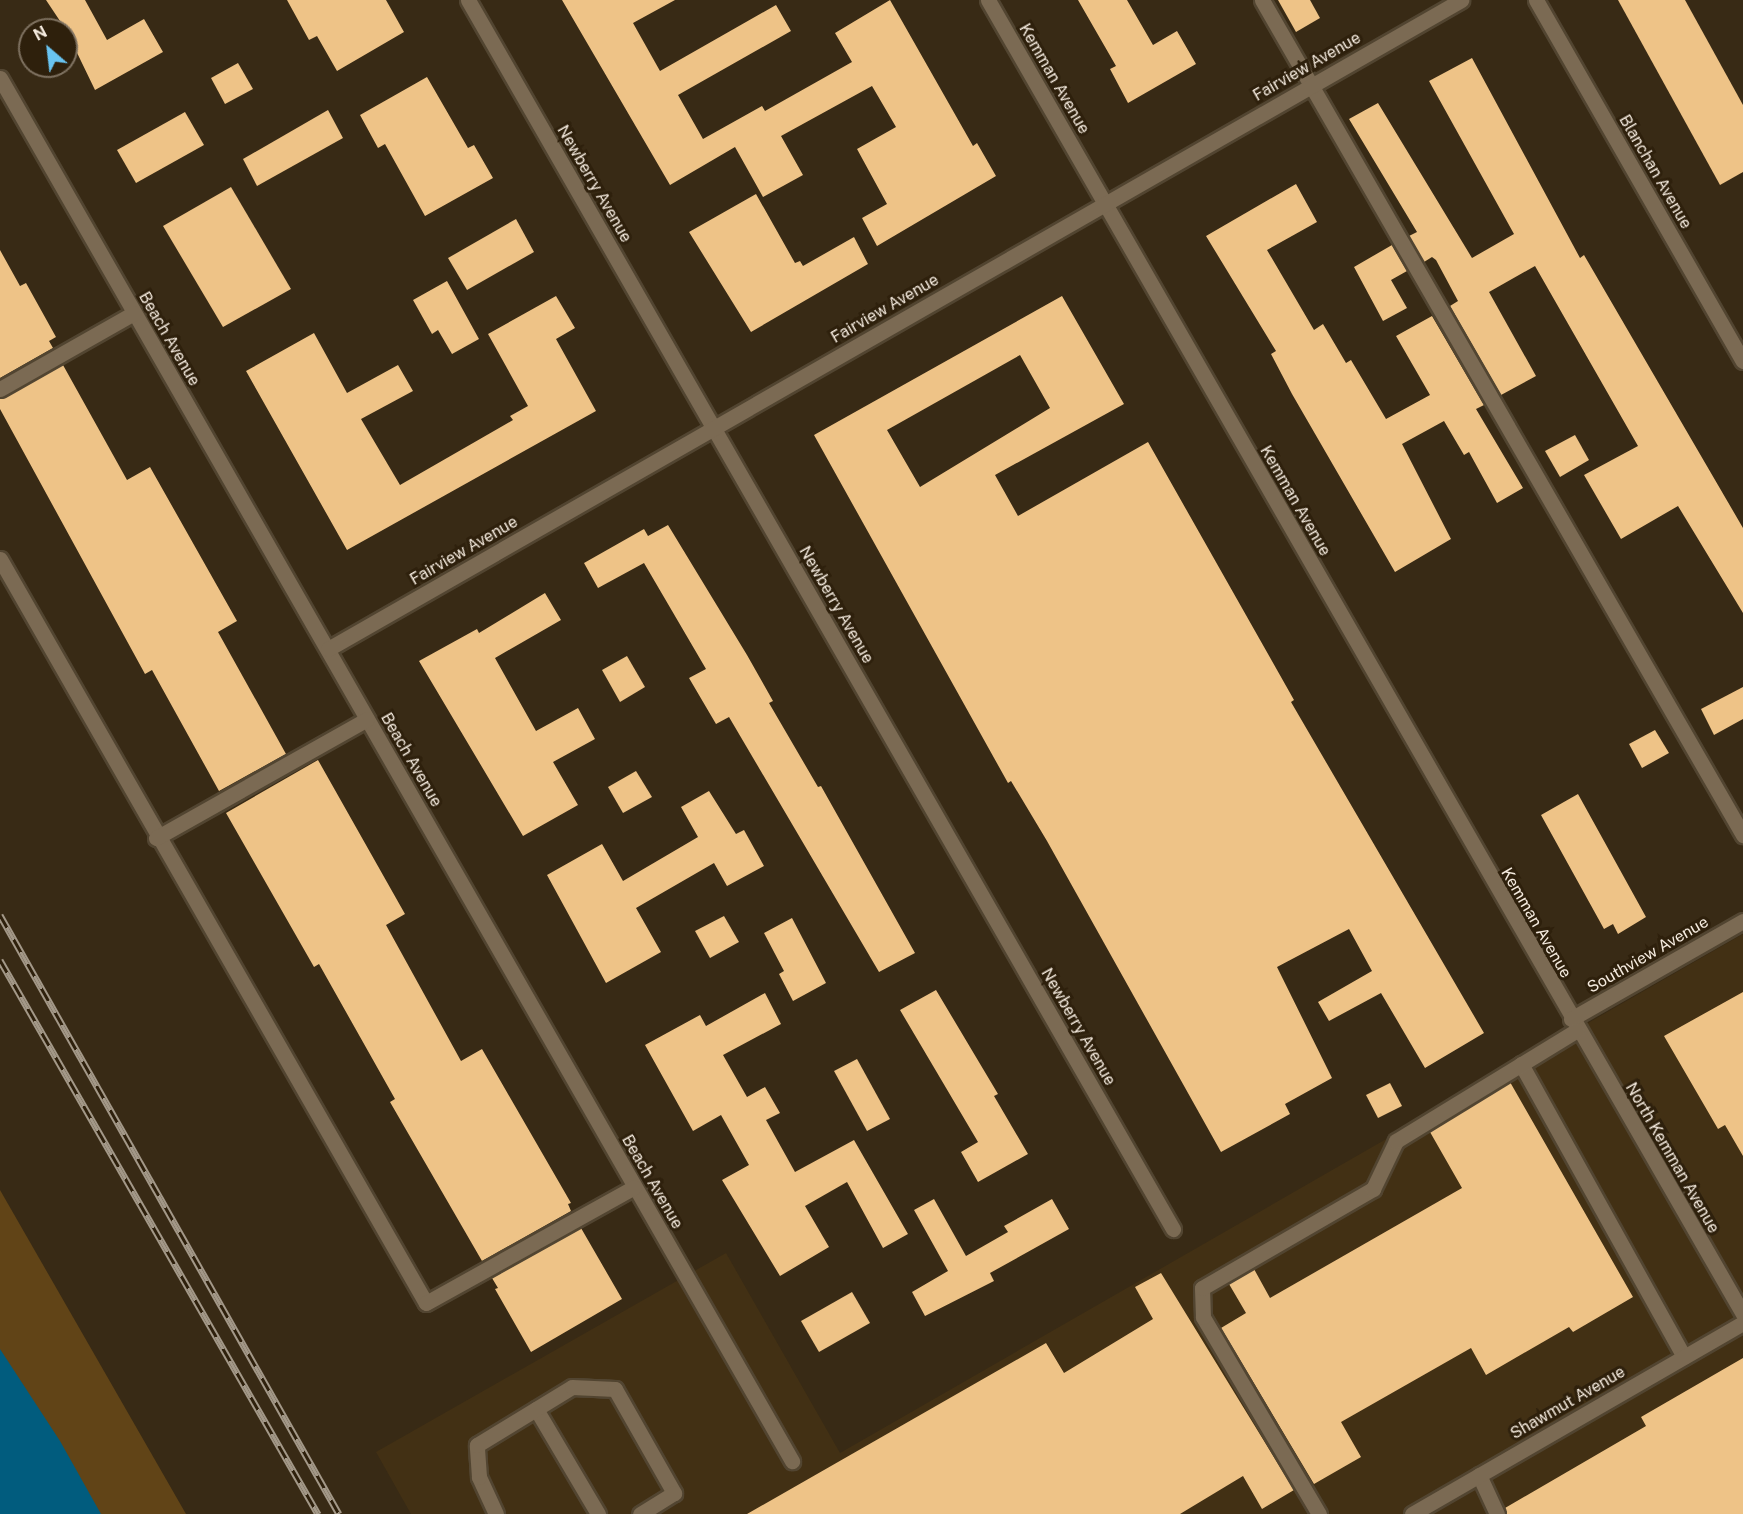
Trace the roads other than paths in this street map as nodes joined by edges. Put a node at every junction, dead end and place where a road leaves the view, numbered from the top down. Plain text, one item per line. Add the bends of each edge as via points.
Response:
1 (468, 0) edge
2 (988, 0) edge
3 (1262, 0) edge
4 (1461, 0) edge
5 (1536, 0) edge
6 (0, 78) edge
7 (1311, 86) junction
8 (1104, 204) junction
9 (134, 313) junction
10 (1743, 361) edge
11 (0, 389) edge
12 (714, 428) junction
13 (0, 559) edge
14 (328, 649) junction
15 (367, 719) junction
16 (1743, 835) edge
17 (156, 838) junction
18 (1743, 921) edge
19 (1574, 1025) junction
20 (1521, 1064) junction
21 (634, 1187) junction
22 (1173, 1229) dead end
23 (1743, 1314) edge
24 (1743, 1323) edge
25 (1684, 1357) junction
26 (536, 1409) junction
27 (792, 1461) dead end
28 (1479, 1475) junction
29 (496, 1514) edge
30 (598, 1514) edge
31 (640, 1514) edge
32 (1319, 1514) edge
33 (1412, 1514) edge
34 (1497, 1514) edge

1 - 12 street, Newberry Avenue
2 - 8 street, Kemman Avenue
3 - 7 street
4 - 7 street, Fairview Avenue
5 - 10 street, Blanchan Avenue
6 - 9 street, Beach Avenue
7 - 8 street, Fairview Avenue
7 - 16 street
8 - 12 street, Fairview Avenue
8 - 19 street, Kemman Avenue
9 - 11 street
9 - 14 street, Beach Avenue
12 - 14 street, Fairview Avenue
12 - 22 street, Newberry Avenue
13 - 17 street
14 - 15 street, Beach Avenue
15 - 17 street
15 - 21 street, Beach Avenue
17 - 21 street via 426,1303
18 - 19 street, Southview Avenue
19 - 20 street, Southview Avenue
19 - 23 street, North Kemman Avenue
20 - 25 street
20 - 32 street, Southview Avenue via 1396,1141 1373,1189 1202,1288 1203,1317
21 - 27 street, Beach Avenue
24 - 25 street, Shawmut Avenue
25 - 28 street, Shawmut Avenue
26 - 29 street via 477,1445 479,1477
26 - 30 street
26 - 31 street via 572,1387 615,1389 674,1493
28 - 33 street, Shawmut Avenue
28 - 34 street

